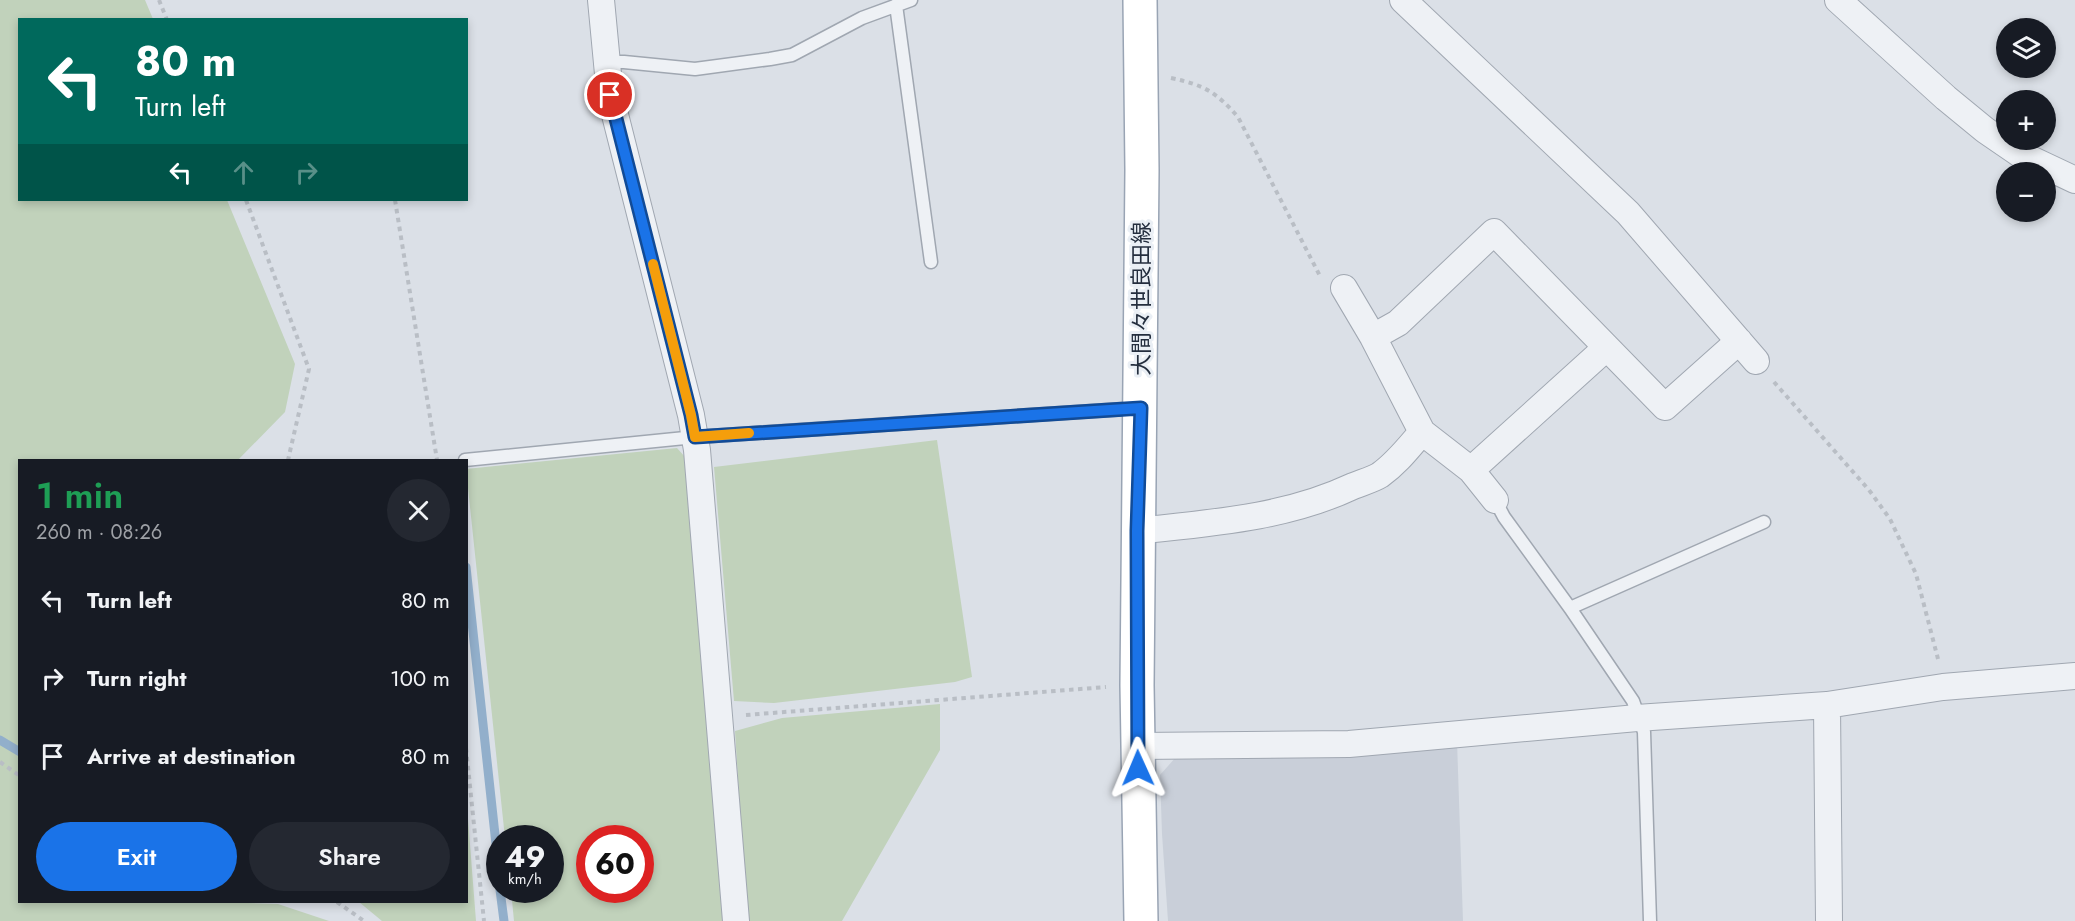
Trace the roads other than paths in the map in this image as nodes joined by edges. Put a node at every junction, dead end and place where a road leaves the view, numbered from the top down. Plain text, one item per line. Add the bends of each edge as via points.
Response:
1 (602, 0) edge
2 (911, 0) edge
3 (1140, 0) edge
4 (1403, 0) edge
5 (1838, 0) edge
6 (896, 5) junction
7 (606, 62) junction
8 (2075, 180) edge
9 (932, 262) dead end
10 (1344, 288) road end
11 (1373, 337) junction
12 (1738, 341) junction
13 (1606, 348) junction
14 (1756, 362) road end
15 (1141, 408) junction
16 (1422, 432) junction
17 (695, 437) junction
18 (468, 460) edge
19 (1471, 470) junction
20 (1495, 500) joint
21 (1764, 522) dead end
22 (1137, 531) junction
23 (1570, 608) junction
24 (2075, 676) edge
25 (1827, 705) junction
26 (1637, 718) junction
27 (1138, 746) junction
28 (736, 921) edge
29 (1141, 921) edge
30 (1650, 921) edge
31 (1829, 921) edge

1 - 7 street
2 - 6 lane
3 - 15 main road, 大間々世良田線
4 - 12 street via 1628,213
5 - 8 street via 1985,130 2020,154
6 - 7 lane via 862,18 792,55 770,60 695,69
6 - 9 lane
7 - 17 street via 610,95
10 - 11 street
11 - 13 street via 1398,323 1494,232
11 - 16 street
12 - 13 street via 1665,407
12 - 14 street
13 - 19 street
15 - 17 lane
15 - 22 main road, 大間々世良田線
16 - 19 street
16 - 22 street via 1379,476 1325,500 1226,520
17 - 18 lane
17 - 28 street
19 - 20 street
20 - 23 lane
21 - 23 lane
22 - 27 main road, 大間々世良田線
23 - 26 lane via 1633,701
24 - 25 street via 1943,687
25 - 26 street
25 - 31 street
26 - 27 street via 1349,744
26 - 30 lane via 1644,732
27 - 29 main road, 大間々世良田線

